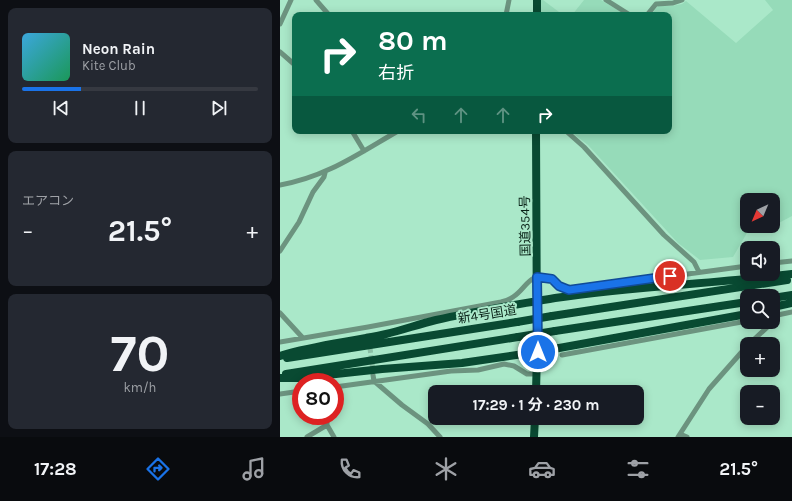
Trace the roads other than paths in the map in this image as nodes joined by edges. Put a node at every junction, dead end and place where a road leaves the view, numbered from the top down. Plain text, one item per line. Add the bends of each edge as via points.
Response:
1 (290, 0) edge
2 (316, 0) edge
3 (509, 0) edge
4 (537, 0) edge
5 (606, 0) edge
6 (682, 0) edge
7 (326, 12) edge
8 (507, 12) edge
9 (537, 12) edge
10 (625, 12) edge
11 (649, 12) edge
12 (280, 24) edge
13 (280, 52) edge
14 (292, 62) edge
15 (354, 134) edge
16 (393, 134) edge
17 (536, 134) edge
18 (569, 134) edge
19 (364, 150) junction
20 (324, 173) junction
21 (280, 185) edge
22 (280, 251) edge
23 (792, 261) edge
24 (780, 262) edge
25 (740, 267) edge
26 (699, 272) junction
27 (792, 274) edge
28 (537, 277) junction
29 (792, 279) edge
30 (792, 295) edge
31 (780, 297) edge
32 (537, 302) junction
33 (740, 303) edge
34 (792, 303) edge
35 (780, 306) edge
36 (792, 312) edge
37 (280, 313) edge
38 (740, 315) edge
39 (780, 315) edge
40 (740, 322) edge
41 (765, 329) edge
42 (302, 337) junction
43 (757, 337) edge
44 (280, 342) edge
45 (538, 352) junction
46 (740, 354) edge
47 (562, 355) dead end
48 (280, 356) edge
49 (280, 359) edge
50 (536, 374) junction
51 (280, 377) edge
52 (373, 378) junction
53 (344, 385) edge
54 (536, 385) edge
55 (292, 392) edge
56 (280, 394) edge
57 (327, 425) joint
58 (535, 425) edge
59 (679, 435) edge
60 (307, 437) edge
61 (334, 437) edge
62 (440, 437) edge
63 (534, 437) edge
64 (687, 437) edge

1 - 12 street
2 - 7 street
3 - 8 street
4 - 9 highway
5 - 10 street
6 - 11 street via 656,4
13 - 14 street
15 - 19 street
16 - 19 street
17 - 28 highway, 国道354号
18 - 26 street via 664,235 694,262
19 - 20 street
20 - 21 street
20 - 22 street via 299,222
23 - 24 street
25 - 26 street
26 - 28 street via 569,290 559,286 552,279
27 - 32 highway via 615,291
28 - 32 highway, 国道354号
28 - 42 street via 508,300 368,330
29 - 49 highway, 新4号国道, bridge
30 - 31 highway
32 - 45 highway, 国道354号
32 - 48 highway via 470,313 387,334 303,349
33 - 51 highway, bridge
34 - 35 highway
36 - 39 street
37 - 42 street
38 - 45 highway
40 - 47 street
41 - 43 street
42 - 44 street
45 - 50 highway, 国道354号
45 - 51 highway via 462,363 299,378
46 - 59 street via 710,389
50 - 52 street via 527,374 514,366 504,364 478,370
50 - 54 highway, 国道354号
52 - 53 street
52 - 62 street
55 - 56 street
57 - 60 street
57 - 61 street
58 - 63 highway
59 - 64 street

